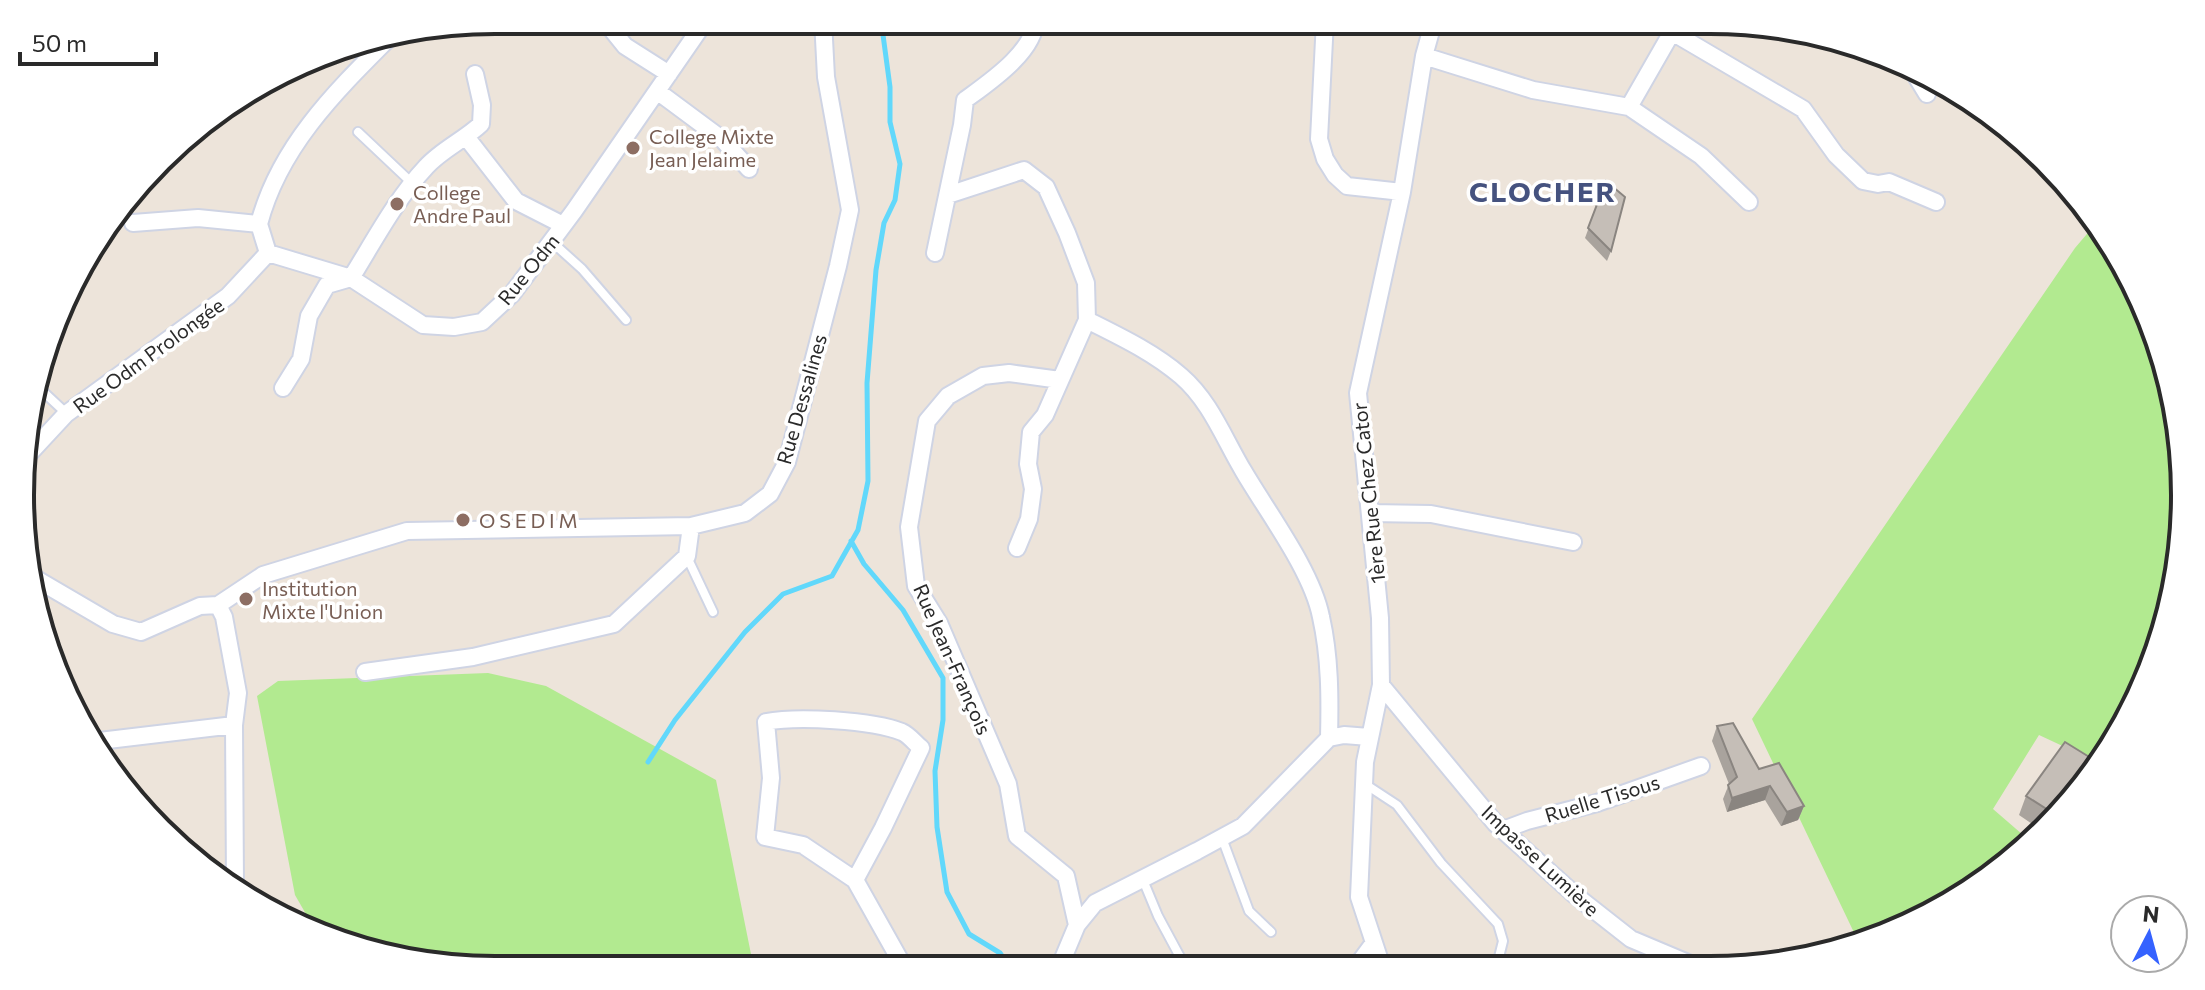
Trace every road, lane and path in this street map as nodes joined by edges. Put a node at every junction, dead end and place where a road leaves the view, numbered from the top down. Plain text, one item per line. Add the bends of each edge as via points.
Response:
1 (615, 34) edge
2 (696, 34) edge
3 (824, 34) edge
4 (1032, 34) edge
5 (1324, 34) edge
6 (1430, 34) edge
7 (1672, 34) edge
8 (1689, 34) edge
9 (378, 50) edge
10 (1424, 56) junction
11 (475, 74) dead end
12 (669, 74) junction
13 (1922, 86) edge
14 (657, 91) junction
15 (1927, 94) dead end
16 (1629, 107) junction
17 (358, 132) dead end
18 (467, 138) junction
19 (749, 169) dead end
20 (413, 183) junction
21 (1402, 192) junction
22 (948, 195) junction
23 (1749, 202) dead end
24 (1936, 202) dead end
25 (133, 223) dead end
26 (259, 224) junction
27 (563, 225) junction
28 (551, 241) junction
29 (268, 253) junction
30 (935, 253) dead end
31 (351, 278) junction
32 (626, 320) dead end
33 (1087, 320) junction
34 (1060, 380) junction
35 (283, 388) dead end
36 (46, 394) edge
37 (66, 414) junction
38 (37, 445) edge
39 (1370, 513) junction
40 (691, 526) junction
41 (1573, 542) dead end
42 (1017, 548) dead end
43 (687, 556) junction
44 (43, 583) edge
45 (218, 605) junction
46 (713, 612) dead end
47 (365, 672) dead end
48 (1381, 685) junction
49 (234, 725) junction
50 (1369, 737) junction
51 (1329, 738) junction
52 (106, 741) edge
53 (1701, 766) dead end
54 (1365, 784) junction
55 (1503, 830) junction
56 (1222, 838) junction
57 (235, 875) edge
58 (1142, 879) junction
59 (855, 880) junction
60 (1077, 925) junction
61 (1271, 932) dead end
62 (1373, 944) junction
63 (898, 956) edge
64 (1064, 956) edge
65 (1180, 956) edge
66 (1364, 956) edge
67 (1378, 956) edge
68 (1499, 956) edge
69 (1671, 956) edge

1 - 12 street
2 - 12 street, Rue Odm
3 - 40 street, Rue Dessalines via 826,77 850,210 787,462 770,494 745,513
4 - 22 street via 1002,73 965,100
5 - 21 street via 1319,139 1325,159 1347,186
6 - 10 street, 1ère Rue Chez Cator
7 - 16 street
8 - 24 street via 1803,109 1836,155 1863,181 1889,182
9 - 26 street via 297,140 266,196
10 - 16 street via 1533,90
10 - 21 street, 1ère Rue Chez Cator
11 - 18 street via 481,124
12 - 14 street, Rue Odm
13 - 15 street
14 - 19 street via 723,140
14 - 27 street, Rue Odm
16 - 23 street via 1701,156
17 - 20 lane
18 - 20 street via 427,165
18 - 27 street via 516,201
20 - 31 street
21 - 39 street, 1ère Rue Chez Cator via 1358,393
22 - 30 street
22 - 33 street via 1024,170 1046,187 1086,283
25 - 26 street via 198,218
26 - 29 street
27 - 28 street, Rue Odm
28 - 31 street, Rue Odm via 512,294 482,322 423,325
28 - 32 lane
29 - 31 street, Rue Odm
29 - 37 street, Rue Odm Prolongée via 228,296
31 - 35 street via 327,285 309,316 301,359
33 - 34 street
33 - 51 street via 1182,377 1214,416 1304,573 1321,615
34 - 42 street via 1031,432 1028,464 1033,489
34 - 60 street, Rue Jean-François via 1009,373 983,376 948,396 927,421 909,527 916,586 939,623 1008,784 1017,836 1066,876
36 - 37 lane
37 - 38 street, Rue Odm Prolongée
39 - 41 street via 1431,514
39 - 48 street, 1ère Rue Chez Cator
40 - 43 street
40 - 45 street, Rue Dessalines via 407,531 263,575
43 - 46 lane
43 - 47 street via 614,624 473,657
44 - 45 street, Rue Dessalines via 113,624 141,632 200,606
45 - 49 street via 238,693
48 - 50 street, 1ère Rue Chez Cator
48 - 55 street, Impasse Lumière
49 - 52 street
49 - 57 street
50 - 51 street
50 - 54 street, 1ère Rue Chez Cator
51 - 56 street via 1243,826
53 - 55 street, Ruelle Tisous
54 - 62 street, 1ère Rue Chez Cator via 1359,897
54 - 68 lane via 1397,805 1498,924 1503,941
55 - 69 street, Impasse Lumière via 1631,939
56 - 58 street
56 - 61 lane via 1249,911
58 - 60 street via 1095,903
58 - 65 lane
59 - 59 street via 803,845 765,837 771,778 766,722 788,718 870,725 904,732 921,748
59 - 63 street
60 - 64 street
62 - 66 street
62 - 67 street, 1ère Rue Chez Cator

